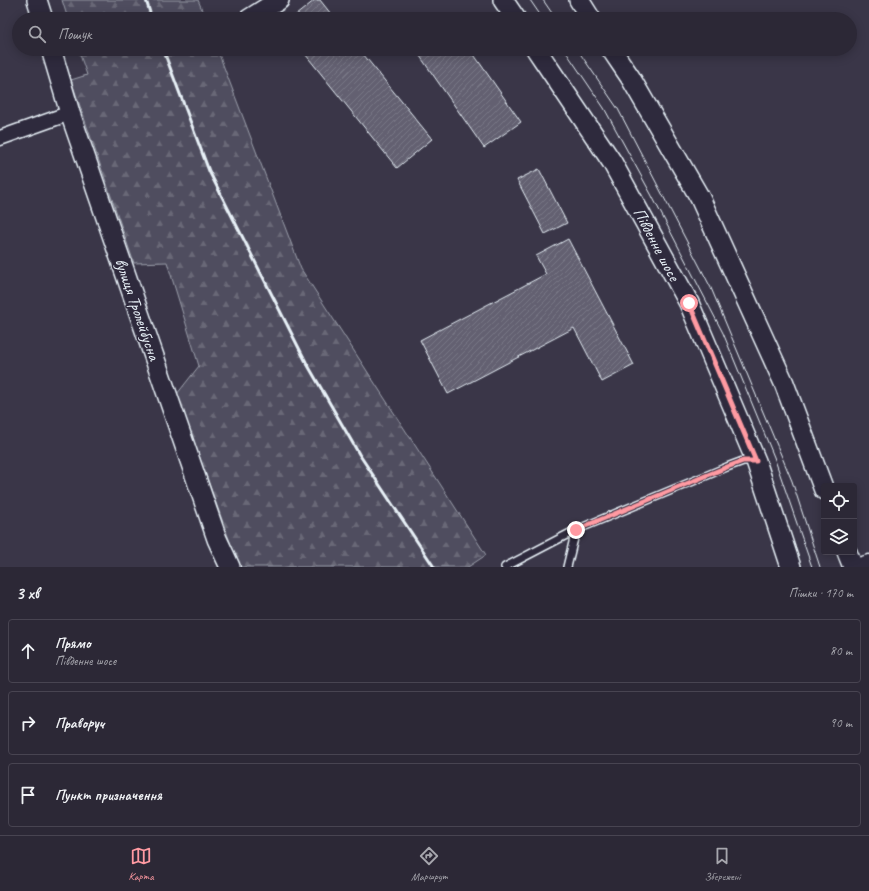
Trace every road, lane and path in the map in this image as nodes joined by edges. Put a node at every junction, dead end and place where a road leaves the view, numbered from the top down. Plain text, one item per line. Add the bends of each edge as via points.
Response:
1 (37, 0) edge
2 (279, 0) edge
3 (503, 0) edge
4 (579, 0) edge
5 (41, 12) edge
6 (260, 12) edge
7 (511, 12) edge
8 (587, 12) edge
9 (53, 56) edge
10 (541, 56) edge
11 (616, 56) edge
12 (70, 113) junction
13 (0, 138) edge
14 (756, 461) junction
15 (821, 483) edge
16 (576, 530) junction
17 (848, 555) edge
18 (869, 562) edge
19 (230, 567) edge
20 (505, 567) edge
21 (567, 567) edge
22 (791, 567) edge
23 (853, 567) edge

1 - 5 street
2 - 6 street
3 - 7 street
4 - 8 street
9 - 12 street, вулиця Тролейбусна
10 - 14 street, Південне шосе via 612,162 689,303
11 - 15 street via 700,198 784,383
12 - 13 street
12 - 19 street, вулиця Тролейбусна via 218,539
14 - 16 lane via 743,461 727,467
14 - 22 street, Південне шосе
16 - 20 lane
16 - 21 lane
17 - 23 street
18 - 23 street

